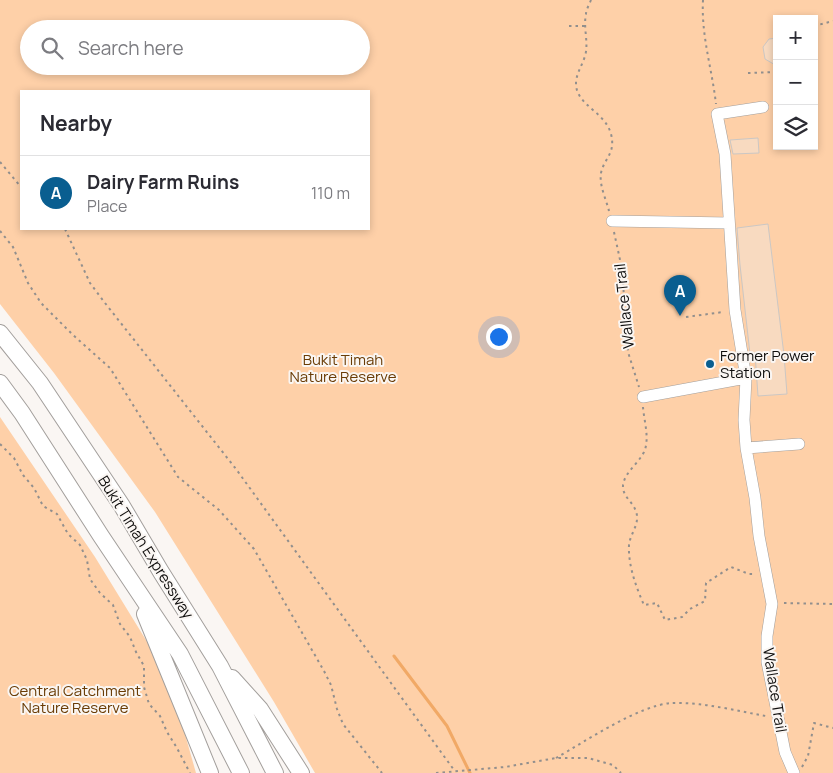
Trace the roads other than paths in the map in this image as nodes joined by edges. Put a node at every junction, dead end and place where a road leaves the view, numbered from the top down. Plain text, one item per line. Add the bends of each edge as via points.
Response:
1 (763, 107) dead end
2 (612, 221) road end
3 (729, 223) junction
4 (0, 333) edge
5 (746, 378) junction
6 (0, 383) edge
7 (642, 397) road end
8 (799, 444) dead end
9 (746, 448) junction
10 (133, 584) junction
11 (220, 666) junction
12 (210, 773) edge
13 (242, 773) edge
14 (274, 773) edge
15 (301, 773) edge
16 (794, 773) edge

1 - 3 lane, Wallace Trail via 717,114 725,154
2 - 3 lane
3 - 5 lane, Wallace Trail via 735,310
4 - 11 highway, Bukit Timah Expressway via 40,383 122,506
5 - 7 lane
5 - 9 lane, Wallace Trail
6 - 10 highway, Bukit Timah Expressway
8 - 9 lane
9 - 16 lane, Wallace Trail via 772,604 767,662 785,752
10 - 12 highway
10 - 13 highway, Bukit Timah Expressway via 180,654
11 - 14 highway, Bukit Timah Expressway
11 - 15 highway via 260,709

